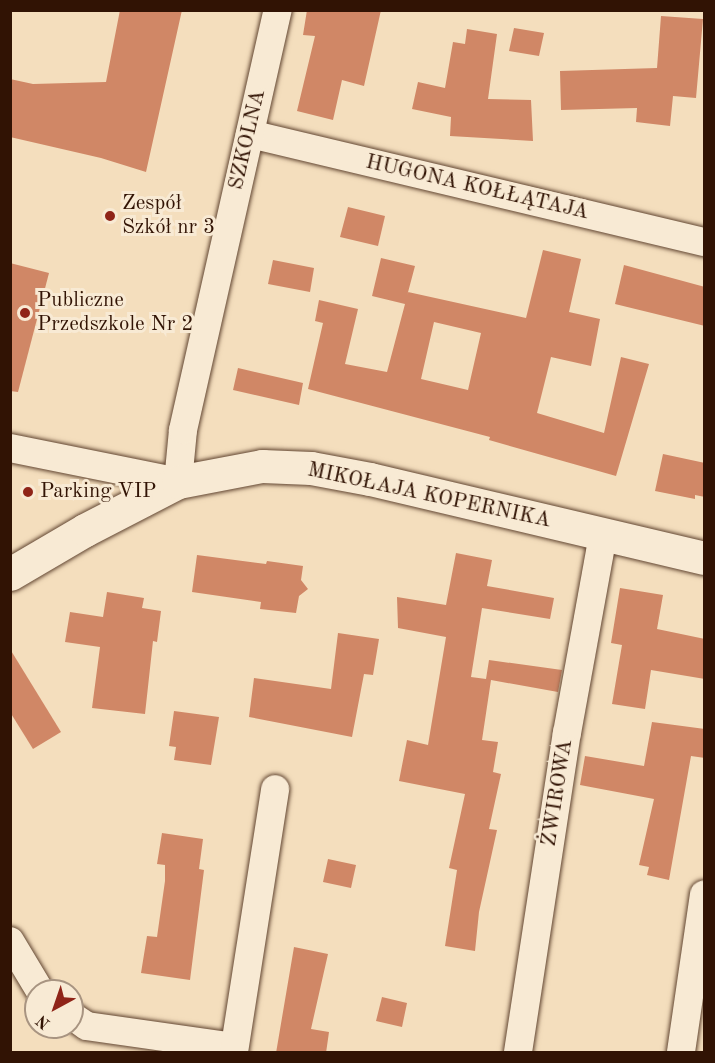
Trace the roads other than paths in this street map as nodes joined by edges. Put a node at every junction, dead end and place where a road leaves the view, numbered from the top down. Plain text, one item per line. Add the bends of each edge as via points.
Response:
1 (278, 10) edge
2 (250, 134) junction
3 (705, 242) edge
4 (10, 448) edge
5 (178, 482) junction
6 (603, 534) junction
7 (705, 558) edge
8 (10, 574) edge
9 (275, 789) dead end
10 (705, 896) edge
11 (10, 941) edge
12 (33, 979) edge
13 (84, 1024) edge
14 (234, 1050) edge
15 (518, 1053) edge
16 (681, 1053) edge

1 - 2 street, SZKOLNA
2 - 3 street, HUGONA KOŁŁĄTAJA
2 - 5 street, SZKOLNA via 183,430
4 - 5 street, MIKOŁAJA KOPERNIKA
5 - 6 street, MIKOŁAJA KOPERNIKA via 262,466 311,468
5 - 8 street
6 - 7 street, MIKOŁAJA KOPERNIKA
6 - 15 street, ŻWIROWA via 567,733
9 - 14 street
10 - 16 street
11 - 12 street
13 - 14 street

